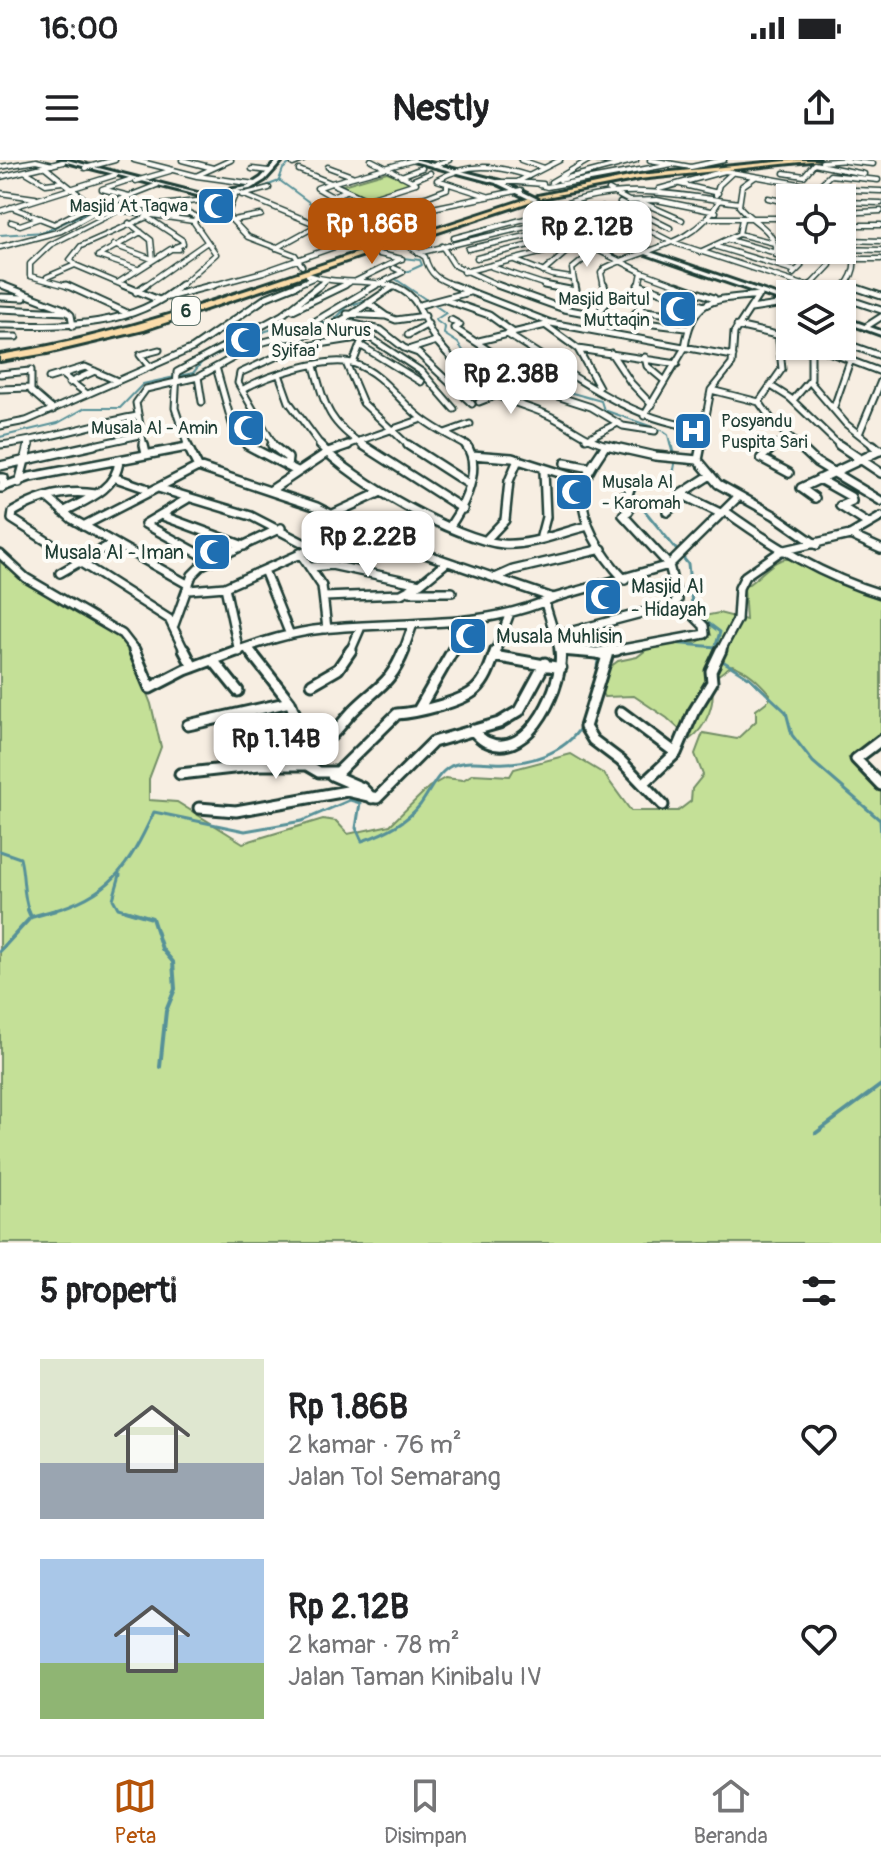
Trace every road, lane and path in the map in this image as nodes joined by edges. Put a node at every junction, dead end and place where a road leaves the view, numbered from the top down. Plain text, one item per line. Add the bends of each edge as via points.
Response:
1 (115, 160) edge
2 (134, 160) edge
3 (180, 160) edge
4 (220, 160) edge
5 (281, 160) edge
6 (303, 160) edge
7 (371, 160) edge
8 (400, 160) edge
9 (449, 160) edge
10 (548, 160) edge
11 (589, 160) edge
12 (597, 160) edge
13 (635, 160) edge
14 (650, 160) edge
15 (697, 160) edge
16 (724, 160) edge
17 (841, 160) edge
18 (850, 160) edge
19 (25, 161) edge
20 (62, 161) edge
21 (229, 161) edge
22 (259, 161) edge
23 (413, 161) edge
24 (527, 161) edge
25 (558, 161) edge
26 (666, 161) edge
27 (816, 162) edge
28 (293, 164) dead end
29 (582, 164) junction
30 (620, 164) junction
31 (672, 164) junction
32 (790, 164) edge
33 (873, 164) junction
34 (1, 165) edge
35 (53, 165) junction
36 (435, 165) junction
37 (881, 165) edge
38 (45, 167) junction
39 (161, 167) junction
40 (328, 167) dead end
41 (689, 167) junction
42 (85, 168) junction
43 (214, 168) junction
44 (544, 168) junction
45 (605, 168) junction
46 (837, 168) junction
47 (390, 169) junction
48 (175, 170) junction
49 (299, 170) dead end
50 (269, 171) junction
51 (453, 171) junction
52 (25, 172) junction
53 (413, 172) junction
54 (734, 172) junction
55 (430, 173) dead end
56 (784, 173) junction
57 (866, 174) dead end
58 (115, 175) junction
59 (421, 175) junction
60 (709, 175) junction
61 (831, 175) junction
62 (197, 176) junction
63 (529, 176) junction
64 (758, 176) junction
65 (0, 177) edge
66 (352, 177) junction
67 (400, 177) junction
68 (879, 177) edge
69 (694, 179) junction
70 (724, 179) junction
71 (773, 179) junction
72 (134, 180) junction
73 (410, 181) junction
74 (62, 182) junction
75 (501, 182) junction
76 (517, 182) junction
77 (551, 182) junction
78 (331, 183) junction
79 (255, 184) junction
80 (447, 184) junction
81 (679, 184) junction
82 (801, 184) edge
83 (821, 184) edge
84 (157, 185) junction
85 (540, 185) junction
86 (719, 185) junction
87 (69, 187) junction
88 (269, 188) dead end
89 (608, 189) junction
90 (659, 189) junction
91 (856, 189) edge
92 (0, 191) edge
93 (880, 191) edge
94 (349, 192) junction
95 (437, 193) junction
96 (718, 193) junction
97 (237, 194) junction
98 (532, 196) junction
99 (128, 197) junction
100 (488, 197) junction
101 (37, 198) junction
102 (768, 198) dead end
103 (366, 199) junction
104 (461, 199) junction
105 (637, 200) junction
106 (717, 200) junction
107 (776, 200) edge
108 (629, 201) junction
109 (1, 202) edge
110 (399, 202) junction
111 (856, 202) edge
112 (277, 203) dead end
113 (620, 203) junction
114 (739, 203) junction
115 (881, 203) edge
116 (378, 205) junction
117 (139, 206) dead end
118 (175, 206) junction
119 (264, 206) junction
120 (12, 207) junction
121 (286, 207) dead end
122 (689, 207) junction
123 (557, 208) junction
124 (410, 210) junction
125 (276, 211) junction
126 (298, 211) dead end
127 (881, 211) edge
128 (0, 212) edge
129 (716, 212) junction
130 (856, 212) edge
131 (868, 212) junction
132 (228, 213) junction
133 (287, 215) junction
134 (258, 216) dead end
135 (40, 217) junction
136 (710, 218) junction
137 (776, 218) edge
138 (175, 219) junction
139 (195, 219) junction
140 (742, 219) junction
141 (759, 219) junction
142 (682, 220) junction
143 (369, 221) junction
144 (11, 222) junction
145 (236, 222) junction
146 (587, 222) junction
147 (880, 223) edge
148 (4, 224) dead end
149 (127, 224) junction
150 (318, 225) junction
151 (856, 225) edge
152 (177, 228) dead end
153 (670, 228) junction
154 (555, 229) junction
155 (61, 231) junction
156 (141, 232) junction
157 (336, 232) junction
158 (655, 233) junction
159 (73, 234) junction
160 (739, 234) junction
161 (374, 236) dead end
162 (566, 236) junction
163 (454, 238) dead end
164 (319, 239) dead end
165 (352, 239) junction
166 (729, 240) junction
167 (856, 240) edge
168 (460, 241) junction
169 (881, 241) edge
170 (672, 242) junction
171 (206, 243) junction
172 (774, 243) junction
173 (153, 244) junction
174 (114, 245) junction
175 (313, 246) dead end
176 (409, 246) dead end
177 (442, 246) junction
178 (573, 246) junction
179 (0, 247) edge
180 (175, 247) junction
181 (717, 247) junction
182 (276, 248) junction
183 (324, 249) junction
184 (468, 249) junction
185 (856, 249) edge
186 (128, 250) junction
187 (881, 250) edge
188 (594, 251) junction
189 (644, 251) junction
190 (700, 252) junction
191 (74, 253) junction
192 (418, 253) junction
193 (92, 254) junction
194 (187, 255) junction
195 (776, 255) joint
196 (298, 258) junction
197 (477, 258) junction
198 (857, 259) joint
199 (881, 259) edge
200 (152, 260) junction
201 (514, 260) junction
202 (617, 261) junction
203 (800, 264) edge
204 (830, 264) edge
205 (75, 265) junction
206 (302, 266) dead end
207 (489, 266) junction
208 (394, 268) dead end
209 (137, 269) junction
210 (796, 271) junction
211 (463, 272) junction
212 (543, 272) junction
213 (642, 272) junction
214 (46, 278) junction
215 (571, 278) junction
216 (786, 279) junction
217 (789, 280) edge
218 (816, 280) edge
219 (851, 280) edge
220 (325, 281) junction
221 (355, 281) junction
222 (119, 282) junction
223 (386, 283) junction
224 (638, 284) junction
225 (1, 285) edge
226 (502, 286) junction
227 (856, 287) edge
228 (575, 291) junction
229 (136, 292) junction
230 (469, 292) junction
231 (878, 293) edge
232 (761, 294) junction
233 (485, 296) junction
234 (672, 296) junction
235 (167, 297) junction
236 (0, 298) edge
237 (37, 298) junction
238 (714, 298) junction
239 (776, 298) edge
240 (160, 300) junction
241 (446, 300) junction
242 (856, 302) edge
243 (368, 303) junction
244 (423, 305) junction
245 (776, 305) edge
246 (704, 306) junction
247 (0, 309) edge
248 (564, 309) junction
249 (751, 309) junction
250 (638, 310) junction
251 (881, 310) edge
252 (67, 312) junction
253 (125, 312) junction
254 (347, 314) junction
255 (282, 315) junction
256 (674, 315) junction
257 (386, 316) junction
258 (425, 316) junction
259 (595, 316) junction
260 (691, 317) junction
261 (881, 317) edge
262 (451, 320) dead end
263 (340, 321) junction
264 (629, 321) junction
265 (856, 322) edge
266 (856, 323) edge
267 (428, 324) junction
268 (548, 324) junction
269 (0, 325) edge
270 (73, 326) junction
271 (737, 326) junction
272 (867, 326) junction
273 (686, 328) junction
274 (584, 329) junction
275 (881, 332) edge
276 (511, 333) junction
277 (408, 335) dead end
278 (776, 335) edge
279 (0, 337) edge
280 (16, 337) dead end
281 (364, 337) junction
282 (273, 338) junction
283 (436, 341) junction
284 (479, 341) junction
285 (360, 345) junction
286 (856, 347) edge
287 (193, 348) junction
288 (685, 348) junction
289 (411, 349) junction
290 (578, 349) junction
291 (159, 350) dead end
292 (611, 353) junction
293 (209, 354) junction
294 (0, 355) edge
295 (733, 356) junction
296 (881, 356) edge
297 (645, 357) junction
298 (782, 360) edge
299 (812, 360) edge
300 (850, 361) joint
301 (350, 363) junction
302 (677, 364) junction
303 (148, 365) junction
304 (314, 366) junction
305 (513, 366) dead end
306 (216, 367) junction
307 (95, 371) junction
308 (881, 372) edge
309 (0, 374) edge
310 (61, 374) junction
311 (279, 374) junction
312 (198, 377) junction
313 (49, 378) dead end
314 (473, 378) junction
315 (174, 379) junction
316 (115, 380) junction
317 (665, 381) junction
318 (881, 381) edge
319 (421, 382) dead end
320 (810, 382) junction
321 (69, 383) junction
322 (771, 386) junction
323 (30, 388) junction
324 (599, 388) junction
325 (0, 389) edge
326 (242, 390) junction
327 (711, 390) junction
328 (87, 394) junction
329 (497, 395) junction
330 (794, 399) junction
331 (202, 402) dead end
332 (759, 402) junction
333 (652, 405) junction
334 (834, 407) junction
335 (454, 409) dead end
336 (53, 410) junction
337 (137, 416) junction
338 (644, 416) junction
339 (422, 419) junction
340 (470, 424) dead end
341 (616, 424) junction
342 (652, 426) junction
343 (0, 427) edge
344 (704, 428) junction
345 (390, 431) junction
346 (445, 433) junction
347 (859, 434) junction
348 (140, 435) junction
349 (790, 438) junction
350 (586, 439) junction
351 (753, 440) dead end
352 (354, 441) junction
353 (30, 442) junction
354 (0, 445) edge
355 (605, 446) junction
356 (187, 447) junction
357 (769, 448) junction
358 (880, 451) edge
359 (328, 452) junction
360 (146, 454) junction
361 (472, 455) junction
362 (518, 460) junction
363 (698, 460) junction
364 (857, 460) junction
365 (23, 461) junction
366 (119, 461) junction
367 (565, 463) dead end
368 (0, 466) edge
369 (287, 466) junction
370 (198, 467) junction
371 (591, 468) junction
372 (297, 471) junction
373 (544, 471) junction
374 (789, 473) dead end
375 (831, 473) junction
376 (881, 473) edge
377 (709, 476) junction
378 (0, 478) edge
379 (116, 478) junction
380 (819, 479) junction
381 (585, 481) junction
382 (19, 483) junction
383 (467, 483) junction
384 (1, 488) edge
385 (145, 488) dead end
386 (158, 488) junction
387 (630, 488) dead end
388 (271, 490) junction
389 (381, 492) junction
390 (96, 494) junction
391 (739, 496) junction
392 (684, 497) junction
393 (815, 498) dead end
394 (49, 499) junction
395 (187, 499) junction
396 (881, 501) edge
397 (463, 509) junction
398 (63, 512) junction
399 (667, 512) dead end
400 (723, 512) junction
401 (331, 515) junction
402 (163, 516) junction
403 (881, 517) edge
404 (867, 523) junction
405 (83, 526) junction
406 (450, 526) junction
407 (588, 526) junction
408 (281, 528) junction
409 (357, 529) junction
410 (850, 535) junction
411 (541, 536) junction
412 (487, 539) junction
413 (113, 543) junction
414 (817, 545) junction
415 (245, 546) junction
416 (313, 548) junction
417 (602, 549) junction
418 (881, 549) edge
419 (781, 551) junction
420 (300, 553) junction
421 (0, 554) edge
422 (209, 559) junction
423 (79, 562) junction
424 (446, 563) junction
425 (669, 565) junction
426 (312, 567) junction
427 (264, 570) junction
428 (60, 573) dead end
429 (494, 579) junction
430 (625, 580) junction
431 (420, 584) junction
432 (225, 587) junction
433 (189, 588) junction
434 (410, 592) junction
435 (452, 592) dead end
436 (881, 594) edge
437 (324, 597) junction
438 (549, 600) junction
439 (510, 613) junction
440 (694, 616) dead end
441 (467, 620) junction
442 (174, 625) junction
443 (412, 627) junction
444 (327, 629) junction
445 (360, 629) junction
446 (290, 635) junction
447 (554, 636) junction
448 (244, 650) junction
449 (561, 650) junction
450 (600, 654) junction
451 (494, 656) junction
452 (213, 660) junction
453 (545, 663) junction
454 (193, 667) junction
455 (561, 668) junction
456 (312, 684) dead end
457 (238, 691) dead end
458 (290, 702) junction
459 (419, 709) junction
460 (621, 712) dead end
461 (188, 725) dead end
462 (472, 730) junction
463 (252, 735) dead end
464 (881, 741) edge
465 (676, 753) junction
466 (260, 765) junction
467 (329, 773) junction
468 (180, 774) dead end
469 (644, 783) junction
470 (881, 785) edge
471 (372, 799) junction
472 (663, 805) dead end
473 (199, 808) dead end

1 - 42 street
2 - 39 street
3 - 39 street
3 - 43 street
4 - 21 street
5 - 50 street
6 - 28 street
7 - 47 street
8 - 23 street
9 - 36 street
10 - 25 street
11 - 29 street
12 - 30 street
13 - 30 street
14 - 26 street
15 - 41 street
16 - 41 street
17 - 18 street
17 - 27 street
17 - 33 street
18 - 33 street
19 - 34 street
19 - 35 street
20 - 35 street
20 - 42 street
21 - 43 street
22 - 50 street via 251,169
23 - 36 main road
23 - 47 street
23 - 51 main road
23 - 53 street via 422,168
24 - 44 street
25 - 44 street
26 - 31 street
27 - 46 street
27 - 56 street via 804,176
27 - 98 highway, 6 via 639,177
29 - 45 street
29 - 77 street
30 - 45 street
31 - 41 street
31 - 85 street
32 - 56 street
32 - 98 highway, 6 via 639,174
33 - 37 street
35 - 38 street
36 - 51 main road
38 - 52 street
38 - 74 street
39 - 48 street
40 - 66 street
42 - 58 street
43 - 62 street
44 - 63 street
45 - 77 street
46 - 57 street
46 - 61 street
47 - 66 street
47 - 67 street
48 - 62 street
48 - 72 street
49 - 78 street
50 - 79 street
51 - 63 street via 494,164
51 - 75 main road
51 - 80 street via 437,180
52 - 65 street
52 - 74 street via 46,184
53 - 59 street
53 - 67 street
54 - 60 street
54 - 64 street
54 - 70 street
55 - 59 street
56 - 71 street
58 - 72 street
58 - 87 street
59 - 73 street
60 - 69 street
60 - 70 street
61 - 68 street
61 - 83 street
62 - 79 street
63 - 76 street
64 - 71 street
64 - 114 street via 742,186
66 - 78 street
67 - 73 street
68 - 93 street
69 - 81 street
69 - 86 street
70 - 86 street
71 - 82 street
72 - 84 street
72 - 99 street via 100,190
73 - 103 street via 416,184
74 - 87 street
75 - 76 street
75 - 98 main road
76 - 85 street
77 - 85 street
78 - 94 street
78 - 94 street via 317,188 332,199
79 - 97 street
80 - 95 street
80 - 100 street
81 - 90 street
81 - 96 street
84 - 97 street via 201,195
84 - 99 street
86 - 96 street
87 - 101 street
87 - 135 street via 92,205 54,224
88 - 97 street
89 - 90 street
89 - 108 street
89 - 123 street
90 - 106 street
91 - 93 street
92 - 101 street
94 - 103 street
95 - 104 street
95 - 110 street
96 - 106 street
97 - 118 street
97 - 119 street
97 - 132 street
98 - 100 street
98 - 123 main road
98 - 294 highway, 6, bridge via 123,332 63,348
99 - 155 street
100 - 104 street
101 - 120 street
102 - 107 street
103 - 116 street
104 - 124 street
105 - 108 street
105 - 122 street
105 - 142 street
106 - 114 street
106 - 129 street
108 - 113 street
109 - 120 street
110 - 116 street
110 - 124 street
111 - 115 street
112 - 119 street
113 - 153 street
113 - 158 street via 603,207
114 - 141 street via 744,213
116 - 143 street via 346,213
117 - 118 street
118 - 139 street
119 - 125 street
120 - 128 street
120 - 135 street
121 - 125 street
122 - 129 street
122 - 142 street
123 - 146 main road
123 - 163 street
124 - 143 street
125 - 133 street
126 - 133 street
127 - 131 street
128 - 144 street
129 - 136 street
130 - 131 street
131 - 147 street
132 - 139 street
132 - 145 street
133 - 150 street
134 - 145 street
135 - 144 street via 20,225
136 - 140 street
136 - 170 street via 702,230
137 - 141 street
138 - 139 street
138 - 152 street
138 - 159 street via 122,210
139 - 171 street
140 - 141 street
140 - 160 street
141 - 172 street
142 - 153 street
143 - 161 street via 387,229
144 - 148 street
145 - 182 street via 248,237
146 - 154 street
146 - 189 main road
147 - 151 street
149 - 156 street
149 - 180 street via 147,217 182,240
149 - 191 street
150 - 157 street
150 - 182 street
153 - 158 street
154 - 162 street
154 - 168 street via 541,223
154 - 184 street
155 - 159 street
155 - 179 street
156 - 173 street
156 - 174 street
157 - 164 street
157 - 165 street
158 - 170 street
159 - 214 street via 34,257 29,276
160 - 166 street
160 - 172 street
162 - 178 street
162 - 197 street
165 - 183 street
165 - 221 street via 402,259
166 - 181 street
166 - 195 street
167 - 169 street
168 - 177 street
168 - 184 street
170 - 189 street
170 - 190 street
171 - 194 street
171 - 235 street via 216,251 214,256
172 - 195 street
173 - 186 street
173 - 200 street
174 - 186 street
174 - 193 street
175 - 183 street
176 - 192 street
177 - 192 street
177 - 211 street
178 - 188 street
178 - 201 street
178 - 212 street
180 - 194 street
180 - 200 street
181 - 190 street
181 - 210 street
182 - 196 street
183 - 196 street
184 - 197 street
185 - 187 street
186 - 200 street
188 - 202 street
188 - 215 street via 572,269
189 - 202 street
189 - 232 main road
190 - 216 street
191 - 193 street
191 - 205 street via 70,260
192 - 230 street via 436,278
193 - 209 street
194 - 229 street
196 - 206 street
196 - 235 street
197 - 207 street
198 - 199 street
198 - 219 street
200 - 209 street
201 - 207 street
201 - 212 street
202 - 213 street
202 - 259 street via 601,273 608,301
203 - 210 street
204 - 218 street
205 - 214 street
205 - 222 street
207 - 211 street
207 - 228 street
208 - 223 street via 403,272
209 - 222 street
210 - 216 street
211 - 226 street
212 - 215 street
213 - 224 street
213 - 238 street
214 - 253 street
215 - 228 street
216 - 217 street
220 - 221 street
220 - 255 street
220 - 287 street via 311,277 267,297
221 - 223 street
221 - 255 street
222 - 229 street
223 - 243 street
223 - 244 street
223 - 282 street via 294,334
224 - 234 street
224 - 250 street via 645,301
225 - 236 street
225 - 237 street
226 - 233 street
226 - 248 street
227 - 231 street
228 - 248 street
229 - 240 street
230 - 233 street
230 - 241 street
232 - 238 street
232 - 239 main road
232 - 249 street
233 - 268 street
234 - 246 street
234 - 256 street
235 - 240 street
236 - 237 street
237 - 252 street
238 - 246 street
240 - 253 street
241 - 244 street
241 - 276 street via 489,315
242 - 251 street
243 - 254 street
243 - 257 street
244 - 258 street
245 - 249 street
246 - 260 street
247 - 252 street
248 - 259 street
249 - 271 street
250 - 256 street
250 - 264 street
252 - 270 street
253 - 270 street via 93,325
254 - 257 street
254 - 263 street
255 - 293 street
256 - 260 street
257 - 258 street
258 - 267 street
259 - 264 street
259 - 274 street
260 - 273 street
261 - 272 street
262 - 284 street via 460,325 454,328
263 - 282 street via 313,335
263 - 289 street via 381,330
264 - 273 street
265 - 272 main road
266 - 275 main road
267 - 277 street
267 - 283 street
268 - 274 street
268 - 276 street
268 - 290 street
269 - 270 street
271 - 278 street
271 - 295 street
272 - 275 main road
273 - 288 street
274 - 288 street
276 - 284 street
276 - 324 street
279 - 280 street
281 - 285 street
281 - 326 street via 288,350 240,373
281 - 335 street via 413,365
282 - 306 street
283 - 289 street
283 - 314 street
284 - 305 street
285 - 301 street
285 - 319 street
286 - 296 street
287 - 293 street
287 - 303 street
288 - 295 street
288 - 302 street
289 - 329 street via 475,403
290 - 292 street
290 - 324 street
291 - 303 street via 139,356
292 - 297 street
292 - 333 street
293 - 315 street
295 - 327 street
297 - 302 street
297 - 317 street via 650,370
298 - 322 street
299 - 320 street
300 - 308 street
300 - 334 street
301 - 304 street
301 - 339 street via 379,378
301 - 345 street via 356,395
302 - 317 street
303 - 316 street
304 - 311 street
304 - 352 street via 325,407
306 - 312 street
306 - 369 street via 234,431 245,444
307 - 310 street via 83,368
307 - 316 street
307 - 321 street
309 - 323 street via 31,371
310 - 313 street
310 - 321 street
311 - 326 street
311 - 359 street via 287,403
312 - 315 street
312 - 331 street
314 - 329 street
314 - 341 street via 490,373 530,381 591,407
315 - 337 street via 146,389 136,403
315 - 356 street
316 - 328 street
317 - 333 street
318 - 347 street
320 - 330 street
320 - 334 street
321 - 328 street
322 - 330 street
322 - 332 street
323 - 325 street
323 - 336 street via 36,400
324 - 338 street
326 - 369 street via 272,445 288,458
327 - 332 street
327 - 344 street
328 - 336 street
329 - 350 street via 552,417
330 - 364 street
332 - 349 street
333 - 338 street
334 - 347 street
336 - 343 street
337 - 348 street
337 - 353 street
338 - 342 street
339 - 345 street
339 - 346 street
340 - 346 street
341 - 342 street via 630,429
341 - 350 street
342 - 344 street
344 - 363 street
345 - 352 street
345 - 383 street
346 - 361 street via 469,447
347 - 358 street
348 - 360 street
348 - 365 street
349 - 357 street
349 - 375 street
350 - 355 street
351 - 357 street
352 - 359 street
352 - 397 street
353 - 354 street
353 - 365 street
355 - 363 street
355 - 371 street
356 - 360 street
356 - 370 street
357 - 374 street via 761,458
358 - 364 street
359 - 372 street
359 - 389 street
360 - 366 street
361 - 362 street via 489,451
361 - 383 street
362 - 373 street
362 - 412 street via 509,481 505,520
363 - 377 street
364 - 375 street
364 - 376 street
365 - 368 street
365 - 382 street
366 - 379 street
366 - 382 street
367 - 371 street
369 - 372 street
370 - 386 street
370 - 388 street
371 - 381 street
372 - 388 street
373 - 381 street
373 - 411 street via 549,507
375 - 380 street
375 - 396 street
377 - 391 street
377 - 392 street via 683,492
378 - 384 street
379 - 385 street
379 - 390 street
380 - 393 street via 801,488
380 - 404 street via 851,497 840,506
381 - 407 street
382 - 384 street
383 - 397 street
386 - 395 street
386 - 405 street
387 - 425 street via 620,497 629,511 623,515
388 - 401 street
389 - 401 street
389 - 406 street
390 - 394 street
390 - 398 street
391 - 400 street
391 - 414 street
392 - 399 street
392 - 400 street
394 - 398 street
394 - 423 street via 19,507 12,519
395 - 402 street
395 - 408 street
397 - 406 street
398 - 405 street
400 - 419 street
400 - 425 street
401 - 409 street
402 - 415 street
402 - 422 street via 145,524
403 - 404 street
404 - 410 street
405 - 413 street
406 - 412 street
407 - 411 street
407 - 417 street
408 - 415 street
408 - 416 street
409 - 416 street
409 - 424 street
410 - 414 street
410 - 418 street
411 - 412 street via 508,545
413 - 423 street
413 - 433 street
414 - 419 street
415 - 422 street
416 - 420 street
417 - 429 street
417 - 430 street
419 - 436 street via 836,580
419 - 465 street via 741,582 737,620
420 - 426 street
420 - 427 street
421 - 454 street via 26,578 122,634 136,652 150,688
422 - 433 street via 192,575
423 - 428 street
423 - 442 street
424 - 429 street
424 - 431 street
425 - 430 street
425 - 447 street via 676,603
426 - 431 street via 331,565
426 - 437 street
427 - 432 street
427 - 446 street
429 - 438 street
430 - 438 street
431 - 434 street
432 - 433 street
432 - 448 street
433 - 442 street
434 - 435 street
434 - 437 street
437 - 444 street
438 - 439 street
438 - 447 street
439 - 441 street
439 - 451 street
440 - 450 street via 705,634
441 - 443 street
441 - 459 street
442 - 454 street
443 - 445 street
443 - 458 street via 389,680 324,744 306,742
444 - 445 street
444 - 446 street
445 - 456 street via 343,664 331,677
446 - 448 street
447 - 449 street
448 - 452 street
448 - 458 street
449 - 450 street
449 - 455 street
450 - 469 street via 607,656 585,727
451 - 453 street
451 - 459 street via 468,697
452 - 454 street
452 - 457 street
453 - 455 street
453 - 462 street via 526,705 514,718
455 - 462 street via 549,708 529,731 496,744
458 - 461 street
459 - 467 street via 397,714 343,769
460 - 465 street
462 - 471 street via 427,746 381,796
463 - 466 street
464 - 470 street via 856,759
465 - 469 street
466 - 467 street via 310,765
466 - 468 street
467 - 471 street via 362,788
469 - 472 street
471 - 473 street via 347,791 236,811

